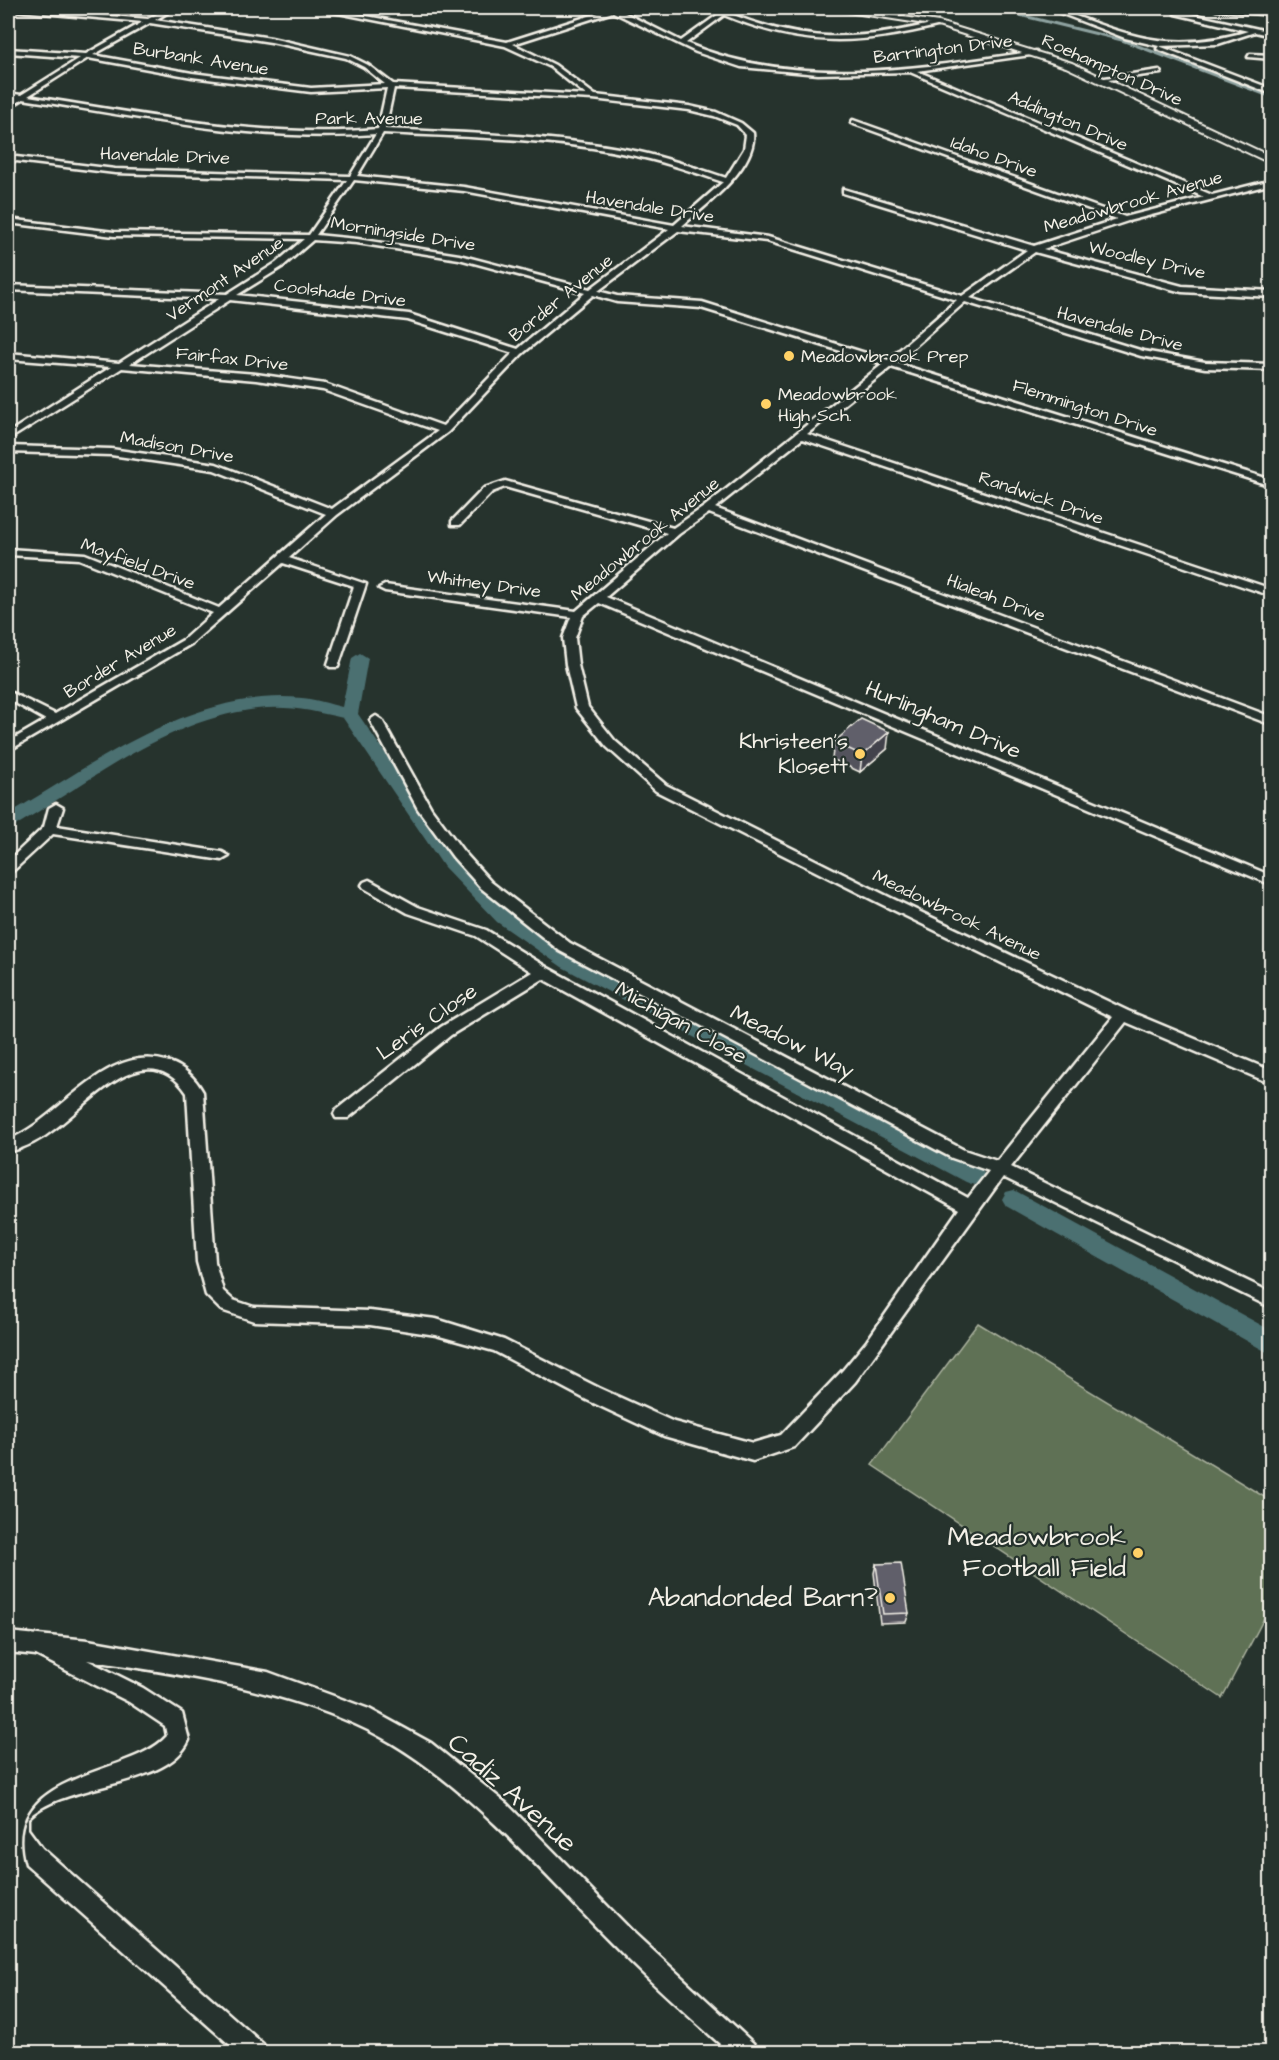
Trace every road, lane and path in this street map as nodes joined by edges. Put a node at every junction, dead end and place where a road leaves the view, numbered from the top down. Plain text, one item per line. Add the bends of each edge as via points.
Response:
1 (8, 8) edge
2 (172, 8) edge
3 (316, 8) edge
4 (730, 8) edge
5 (826, 8) edge
6 (1050, 8) edge
7 (1216, 8) edge
8 (616, 9) edge
9 (723, 13) junction
10 (1177, 13) dead end
11 (1272, 13) edge
12 (151, 21) junction
13 (939, 24) junction
14 (141, 27) junction
15 (206, 29) junction
16 (1253, 31) junction
17 (1272, 34) edge
18 (1127, 37) junction
19 (682, 43) junction
20 (507, 44) junction
21 (8, 51) edge
22 (1036, 53) junction
23 (87, 56) junction
24 (1250, 56) dead end
25 (1272, 57) edge
26 (913, 72) junction
27 (1159, 72) dead end
28 (1101, 80) junction
29 (391, 86) junction
30 (1272, 92) edge
31 (8, 95) edge
32 (24, 97) junction
33 (593, 97) junction
34 (8, 106) edge
35 (853, 122) dead end
36 (381, 131) junction
37 (8, 158) edge
38 (1272, 161) edge
39 (352, 177) junction
40 (728, 181) junction
41 (1272, 182) edge
42 (846, 191) dead end
43 (1211, 197) junction
44 (1125, 219) junction
45 (8, 221) edge
46 (676, 228) junction
47 (311, 237) junction
48 (1034, 249) junction
49 (8, 287) edge
50 (590, 293) junction
51 (1272, 294) edge
52 (229, 297) junction
53 (962, 300) junction
54 (519, 352) junction
55 (8, 356) edge
56 (121, 365) junction
57 (888, 365) junction
58 (1272, 367) edge
59 (445, 430) junction
60 (800, 435) junction
61 (8, 437) edge
62 (8, 449) edge
63 (1272, 483) edge
64 (708, 510) junction
65 (333, 513) junction
66 (456, 523) dead end
67 (675, 532) junction
68 (8, 552) edge
69 (281, 559) junction
70 (385, 588) dead end
71 (1272, 593) edge
72 (598, 598) junction
73 (220, 612) junction
74 (578, 615) junction
75 (334, 664) dead end
76 (8, 694) edge
77 (54, 719) junction
78 (376, 720) dead end
79 (1272, 721) edge
80 (8, 747) edge
81 (56, 808) dead end
82 (50, 828) junction
83 (222, 855) dead end
84 (8, 868) edge
85 (1272, 881) edge
86 (369, 885) dead end
87 (543, 972) junction
88 (1123, 1015) junction
89 (1272, 1078) edge
90 (342, 1114) dead end
91 (8, 1146) edge
92 (999, 1168) junction
93 (969, 1207) junction
94 (1272, 1301) edge
95 (8, 1642) edge
96 (36, 1646) junction
97 (255, 2052) edge
98 (746, 2052) edge

1 - 12 street
2 - 12 street
3 - 20 street
4 - 9 street
5 - 13 street, Roehampton Drive
6 - 18 street
7 - 11 street
8 - 19 street, Barrington Drive
8 - 20 street
9 - 13 street via 777,32 851,40
9 - 19 street
10 - 16 street
12 - 14 street
12 - 15 street
13 - 22 street, Roehampton Drive
14 - 15 street via 190,33
14 - 23 street
15 - 29 street via 348,57
16 - 17 street
16 - 18 street via 1218,42 1159,44
18 - 30 street
19 - 26 street, Barrington Drive via 730,62 759,67 854,74
20 - 33 street via 553,66
21 - 23 street, Burbank Avenue
22 - 26 street, Barrington Drive
22 - 28 street, Roehampton Drive
23 - 29 street, Burbank Avenue via 281,87 324,90
23 - 32 street
24 - 25 street
26 - 43 street, Addington Drive
27 - 28 street
28 - 38 street, Roehampton Drive
29 - 33 street, Burbank Avenue
29 - 36 street, Vermont Avenue
31 - 32 street, Park Avenue
32 - 34 street
32 - 36 street, Park Avenue via 244,131 333,135
33 - 40 street, Border Avenue via 689,108 739,124 750,135 748,149
35 - 44 street, Idaho Drive
36 - 39 street, Vermont Avenue
36 - 40 street, Park Avenue via 472,135 624,151
37 - 39 street, Havendale Drive via 115,171
39 - 46 street, Havendale Drive via 464,189
39 - 47 street, Vermont Avenue
40 - 46 street, Border Avenue
41 - 43 street, Meadowbrook Avenue
42 - 48 street, Woodley Drive
43 - 44 street, Meadowbrook Avenue
44 - 48 street, Meadowbrook Avenue
45 - 47 street, Morningside Drive via 114,234
46 - 50 street, Border Avenue
46 - 53 street, Havendale Drive via 768,239
47 - 50 street, Morningside Drive via 459,257
47 - 52 street, Vermont Avenue via 279,265
48 - 51 street, Woodley Drive via 1182,289
48 - 53 street, Meadowbrook Avenue
49 - 52 street, Coolshade Drive
50 - 54 street, Border Avenue
50 - 57 street, Morningside Drive via 702,305
52 - 54 street, Coolshade Drive via 409,317
52 - 56 street, Vermont Avenue
53 - 57 street, Meadowbrook Avenue
53 - 58 street, Havendale Drive via 1162,358 1205,365
54 - 59 street, Border Avenue
55 - 56 street, Fairfax Drive
56 - 59 street, Fairfax Drive via 256,376 325,387
56 - 61 street, Vermont Avenue
57 - 60 street, Meadowbrook Avenue
57 - 63 street, Flemmington Drive
59 - 65 street, Border Avenue
60 - 64 street, Meadowbrook Avenue
60 - 71 street, Randwick Drive
62 - 65 street, Madison Drive via 111,452 216,467
64 - 67 street, Meadowbrook Avenue
64 - 79 street, Hialeah Drive
65 - 69 street, Border Avenue
66 - 67 street via 488,490 504,484
67 - 72 street, Meadowbrook Avenue
68 - 73 street, Mayfield Drive via 81,556
69 - 73 street, Border Avenue
69 - 75 street via 360,584
70 - 74 street, Whitney Drive
72 - 74 street, Meadowbrook Avenue
72 - 85 street, Hurlingham Drive
73 - 77 street, Border Avenue via 187,642
74 - 88 street, Meadowbrook Avenue via 569,638 582,708 611,744 662,788
76 - 77 street
77 - 80 street, Border Avenue
78 - 92 street, Meadow Way via 425,809 458,854 486,885 565,947 958,1154
81 - 82 street
82 - 83 street
82 - 84 street
86 - 87 street, Michigan Close via 413,910 481,933
87 - 90 street, Leris Close via 446,1031
87 - 93 street, Michigan Close
88 - 89 street, Meadowbrook Avenue
88 - 92 street
91 - 93 street via 20,1143 64,1114 114,1073 135,1065 157,1065 177,1071 195,1092 206,1262 215,1295 227,1305 255,1314 370,1318 436,1327 498,1345 671,1430 753,1452 787,1440 849,1376
92 - 93 street
92 - 94 street, Meadow Way
95 - 96 street, Cadiz Avenue
96 - 97 street via 136,1695 175,1720 178,1740 166,1753 144,1764 35,1797 20,1810 15,1826 20,1839 34,1856
96 - 98 street, Cadiz Avenue via 88,1650 268,1682 362,1716 423,1751 499,1812 626,1941

